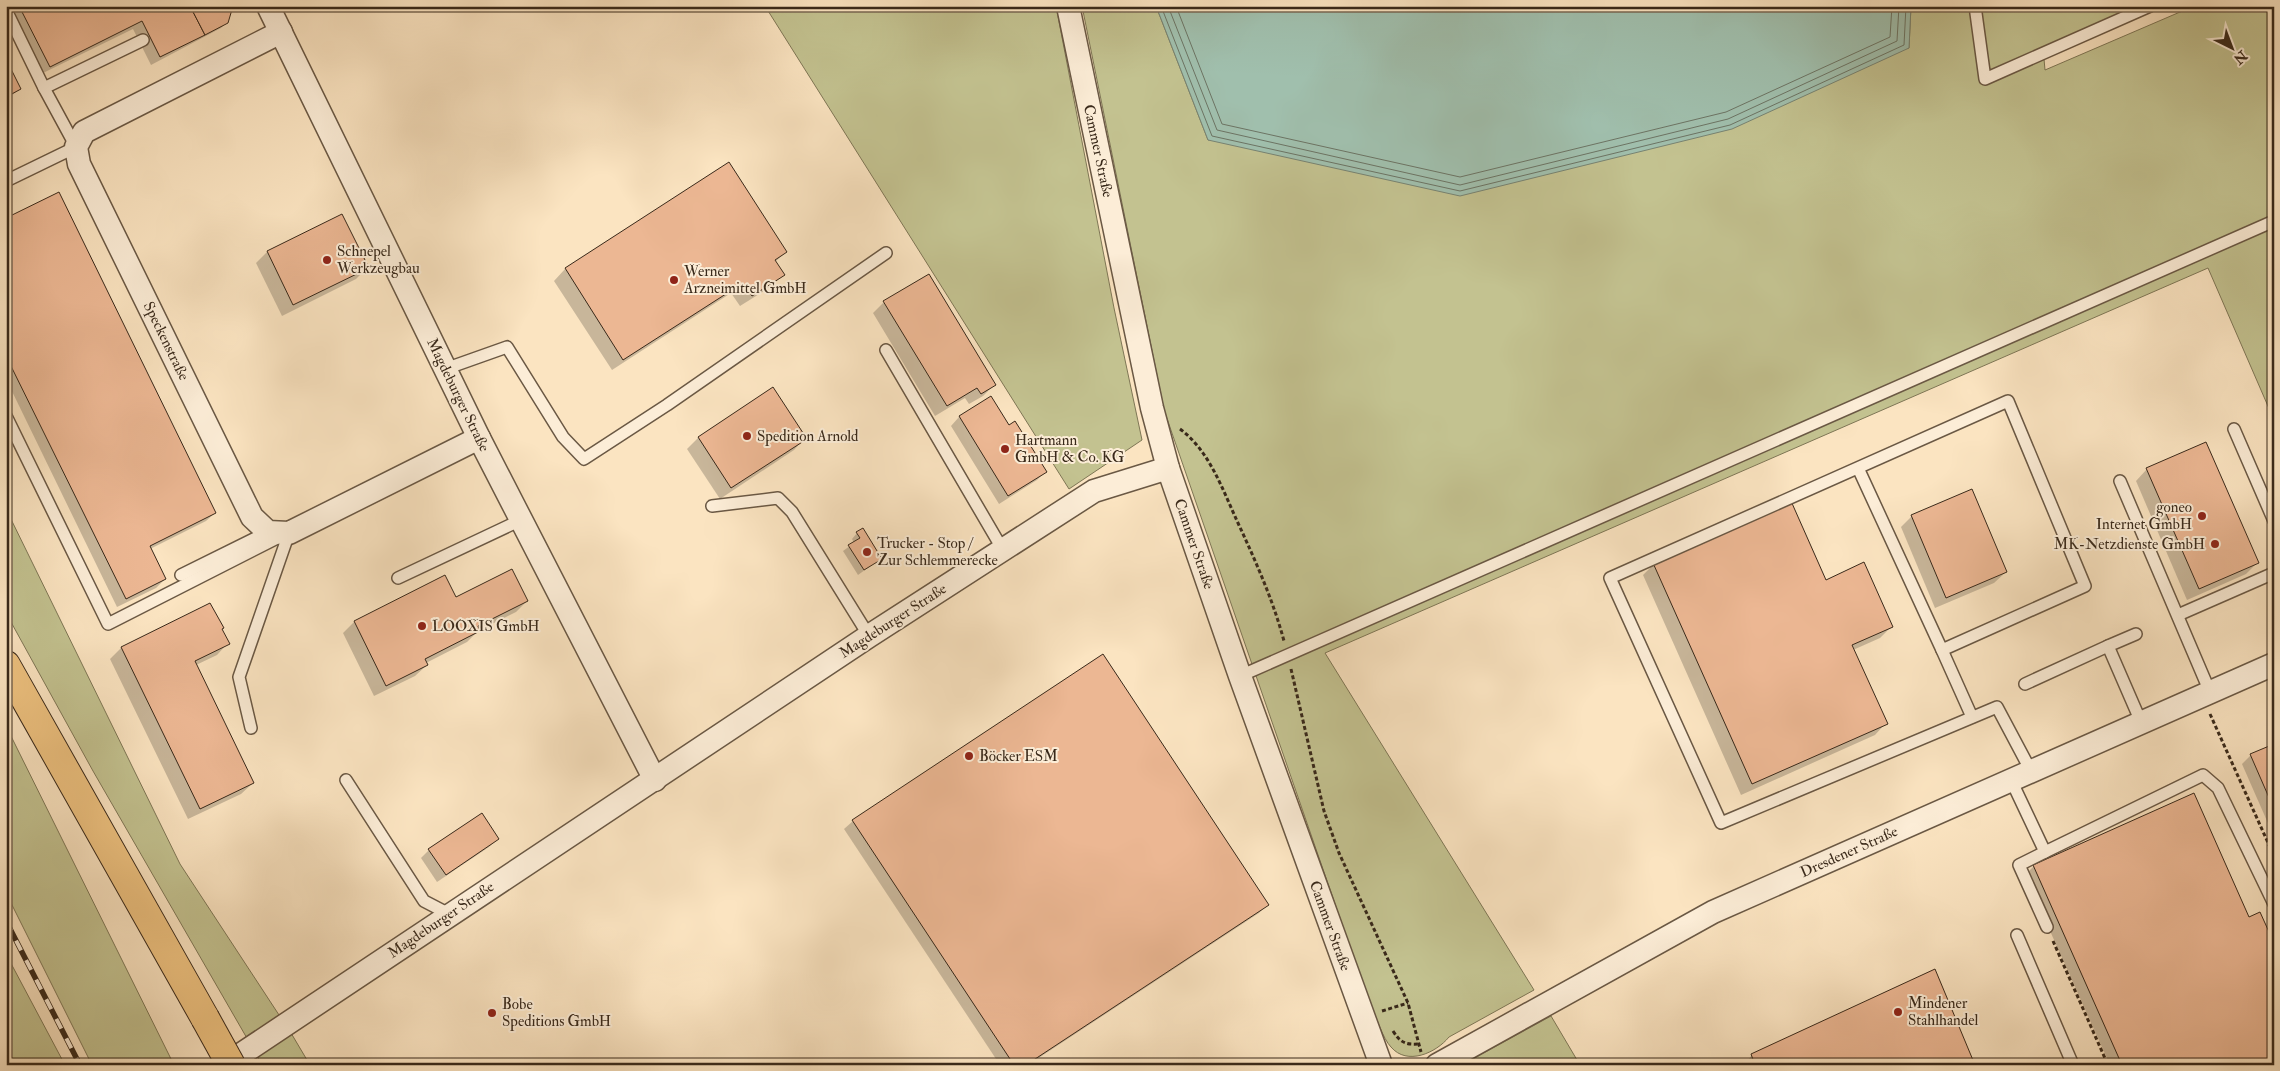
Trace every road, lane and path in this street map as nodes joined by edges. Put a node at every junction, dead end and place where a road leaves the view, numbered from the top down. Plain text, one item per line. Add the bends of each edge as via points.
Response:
1 (268, 6) edge
2 (1068, 6) edge
3 (1975, 6) edge
4 (2150, 6) edge
5 (6, 10) edge
6 (280, 32) junction
7 (143, 40) dead end
8 (44, 88) junction
9 (76, 147) junction
10 (6, 181) edge
11 (2274, 221) edge
12 (886, 253) dead end
13 (886, 350) dead end
14 (445, 369) junction
15 (1152, 408) junction
16 (6, 416) edge
17 (2234, 429) dead end
18 (479, 438) junction
19 (1168, 468) junction
20 (1858, 468) junction
21 (2120, 481) dead end
22 (712, 506) dead end
23 (521, 520) junction
24 (2274, 522) edge
25 (278, 532) junction
26 (1003, 550) junction
27 (2274, 573) edge
28 (181, 575) dead end
29 (398, 578) dead end
30 (2178, 615) junction
31 (2136, 634) dead end
32 (869, 636) junction
33 (2108, 646) junction
34 (1942, 650) junction
35 (1287, 655) junction
36 (2274, 664) edge
37 (6, 665) edge
38 (1240, 676) junction
39 (2026, 684) dead end
40 (2206, 694) junction
41 (1972, 717) junction
42 (2141, 722) junction
43 (251, 728) dead end
44 (2021, 776) junction
45 (346, 780) dead end
46 (655, 780) junction
47 (2045, 852) junction
48 (2274, 856) edge
49 (2274, 904) edge
50 (449, 914) junction
51 (2047, 927) joint
52 (2017, 936) dead end
53 (1384, 1011) dead end
54 (1387, 1018) dead end
55 (1389, 1026) dead end
56 (1418, 1044) junction
57 (1429, 1061) edge
58 (228, 1064) edge
59 (1381, 1065) edge
60 (2072, 1065) edge
61 (2108, 1065) edge

1 - 6 street, Magdeburger Straße
2 - 15 street, Cammer Straße
3 - 4 lane via 1985,79
5 - 8 lane
6 - 9 street via 84,132
6 - 14 street, Magdeburger Straße
7 - 8 lane
8 - 9 lane
9 - 10 lane
9 - 25 street, Speckenstraße via 79,164 252,517
11 - 35 lane
12 - 14 lane via 584,459 563,438 507,347
13 - 26 lane
14 - 18 street, Magdeburger Straße
15 - 19 street, Cammer Straße
15 - 35 path via 1189,436 1207,459 1276,610
16 - 25 lane via 108,624
17 - 24 lane
18 - 23 street, Magdeburger Straße
18 - 25 street
19 - 26 street, Magdeburger Straße via 1094,491
19 - 38 street, Cammer Straße
20 - 34 lane
20 - 34 lane via 2008,401 2085,586
20 - 41 lane via 1610,578 1721,823
21 - 30 lane
22 - 32 lane via 778,498 792,512
23 - 29 lane
23 - 46 street, Magdeburger Straße
25 - 28 lane
25 - 43 lane via 239,677
26 - 32 street, Magdeburger Straße
27 - 30 lane
30 - 40 lane
31 - 33 lane
32 - 46 street, Magdeburger Straße
33 - 39 lane
33 - 42 lane
34 - 41 lane
35 - 38 lane
35 - 56 path via 1324,811 1339,853 1408,1002
36 - 40 street, Dresdener Straße
37 - 58 main road, bridge
38 - 59 street, Cammer Straße
40 - 42 street, Dresdener Straße
40 - 48 path
41 - 44 lane via 1997,707
42 - 44 street, Dresdener Straße
44 - 47 lane
44 - 57 street, Dresdener Straße via 1713,912
45 - 50 lane via 424,901
46 - 50 street, Magdeburger Straße
47 - 49 lane via 2203,775 2218,788
47 - 51 lane via 2019,865
50 - 58 street, Magdeburger Straße
51 - 61 path
52 - 60 lane
53 - 54 path
55 - 56 path via 1406,1045
56 - 57 path

